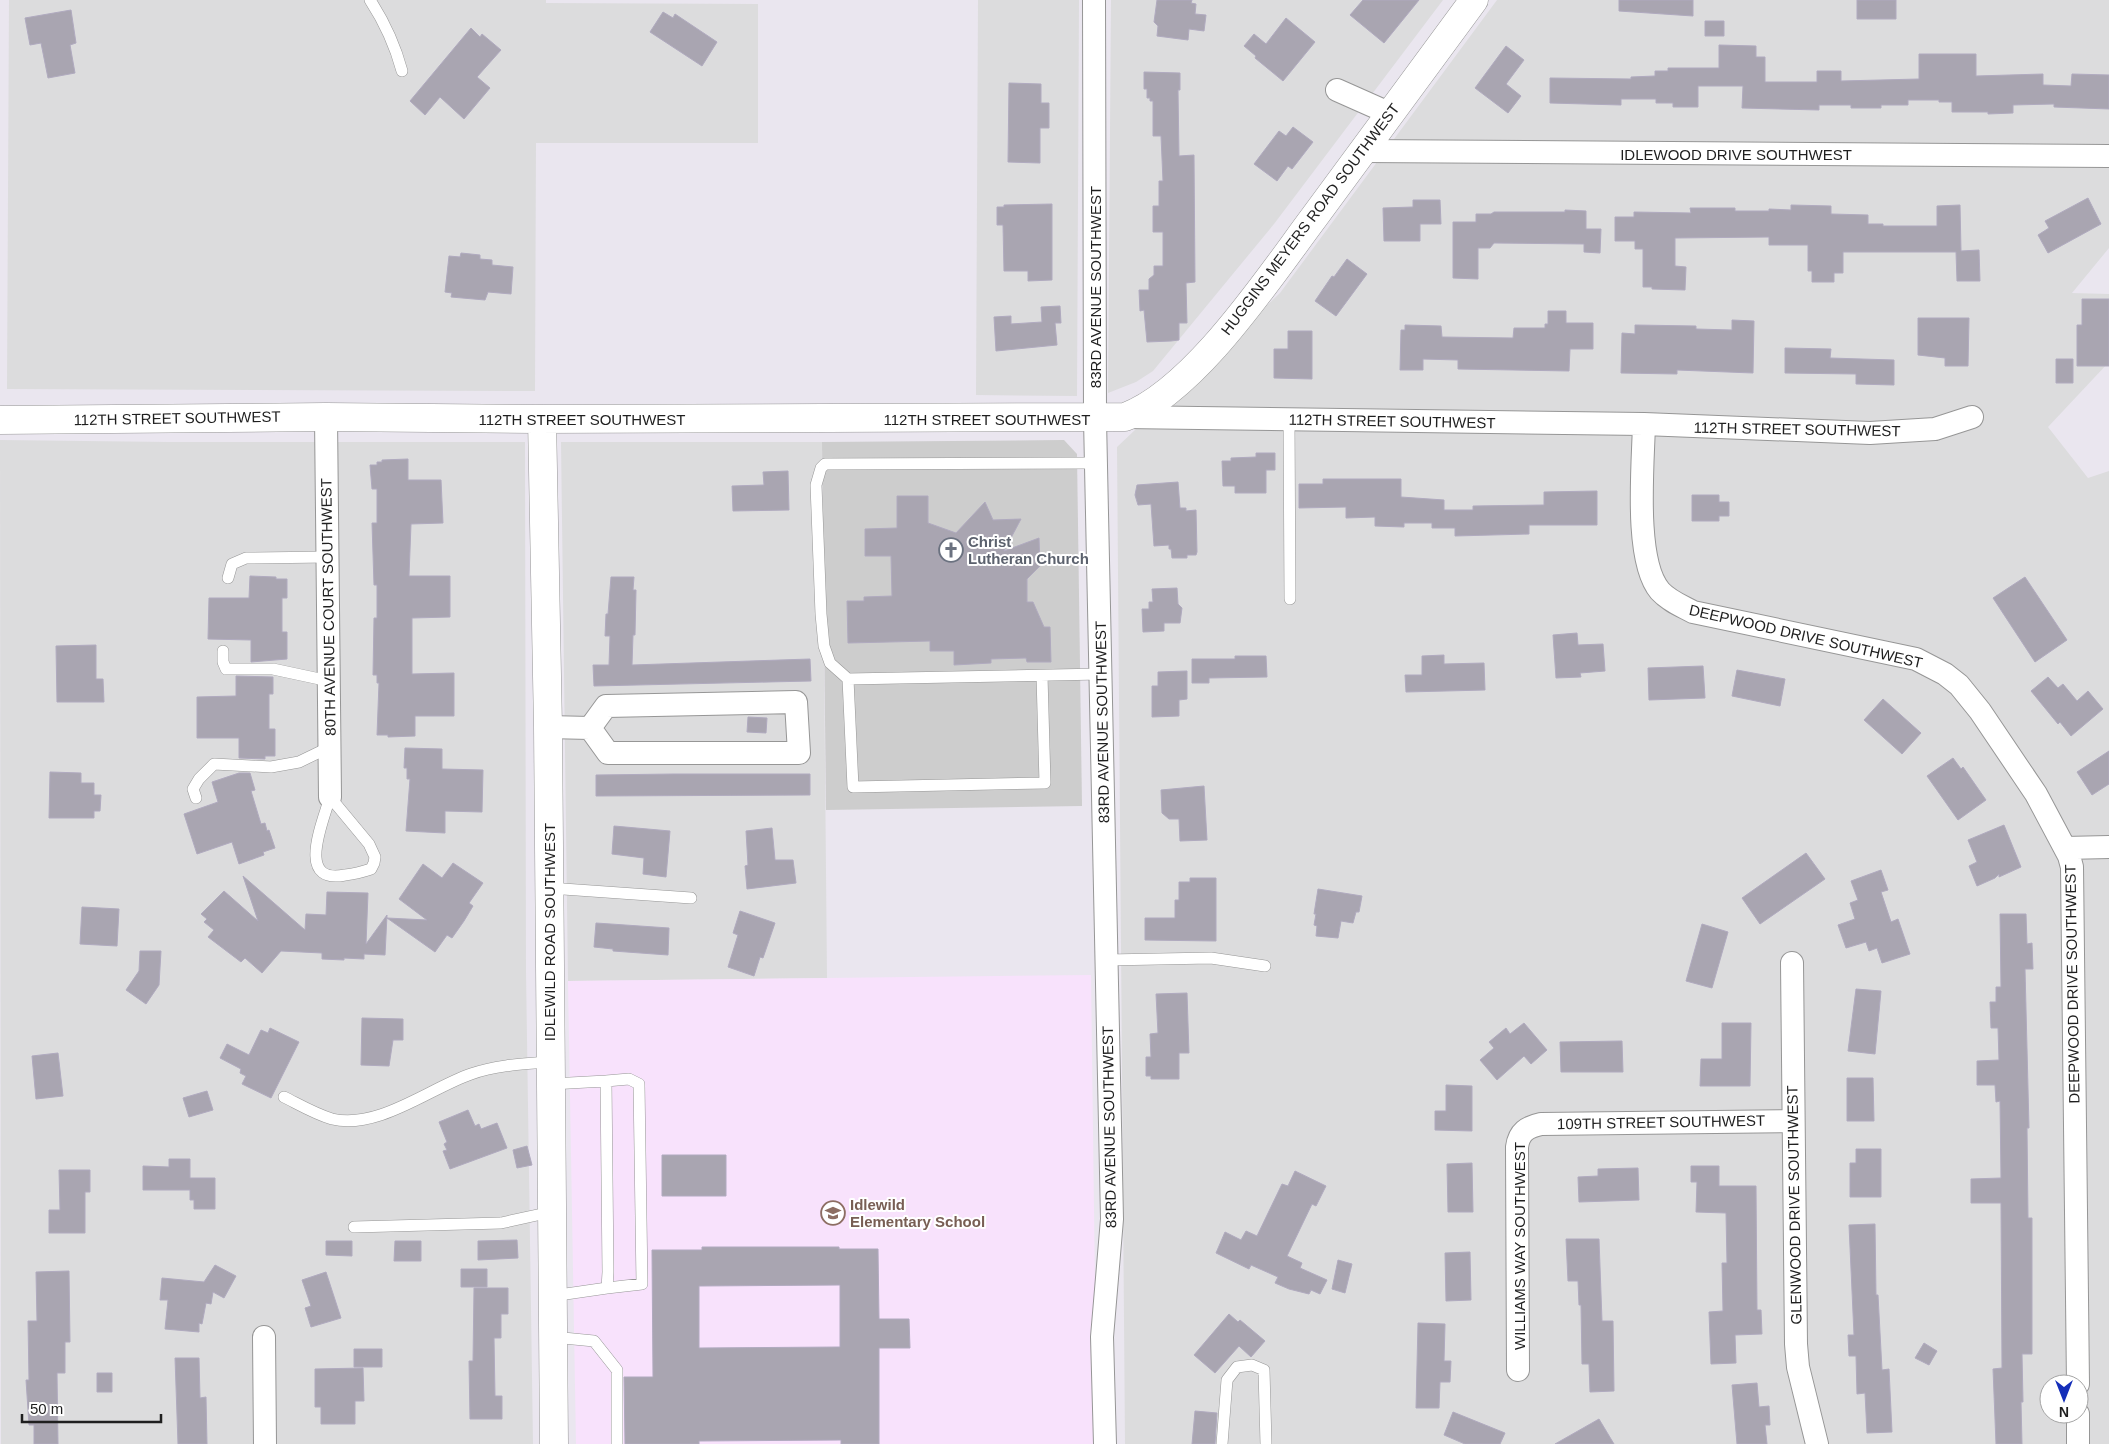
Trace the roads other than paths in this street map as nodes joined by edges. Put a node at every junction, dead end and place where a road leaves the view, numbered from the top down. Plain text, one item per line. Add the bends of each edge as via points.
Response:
1 (370, 0) edge
2 (1094, 0) edge
3 (1474, 0) edge
4 (402, 71) dead end
5 (1338, 90) dead end
6 (1388, 112) junction
7 (1363, 151) junction
8 (2109, 156) edge
9 (326, 417) junction
10 (1125, 417) junction
11 (1972, 417) dead end
12 (1095, 418) junction
13 (0, 420) edge
14 (542, 420) junction
15 (1289, 420) junction
16 (1644, 424) junction
17 (1096, 463) junction
18 (327, 556) junction
19 (228, 578) dead end
20 (1290, 599) dead end
21 (223, 651) dead end
22 (1101, 674) junction
23 (1042, 676) junction
24 (848, 680) junction
25 (329, 681) junction
26 (548, 727) junction
27 (590, 728) junction
28 (330, 747) junction
29 (330, 797) junction
30 (196, 798) dead end
31 (2109, 847) edge
32 (2065, 848) junction
33 (549, 888) junction
34 (691, 898) dead end
35 (1106, 960) junction
36 (1792, 963) dead end
37 (1265, 966) dead end
38 (550, 1073) junction
39 (606, 1080) junction
40 (284, 1097) dead end
41 (1793, 1121) junction
42 (1530, 1126) joint
43 (551, 1212) junction
44 (354, 1228) dead end
45 (607, 1288) junction
46 (552, 1296) junction
47 (264, 1337) dead end
48 (553, 1337) junction
49 (1518, 1370) dead end
50 (2078, 1374) edge
51 (2078, 1424) edge
52 (265, 1444) edge
53 (554, 1444) edge
54 (617, 1444) edge
55 (1105, 1444) edge
56 (1222, 1444) edge
57 (1266, 1444) edge
58 (1817, 1444) edge
59 (2078, 1444) edge

1 - 4 lane via 395,43
2 - 12 street, 83RD AVENUE SOUTHWEST
3 - 6 street, HUGGINS MEYERS ROAD SOUTHWEST
5 - 6 street
6 - 7 street, HUGGINS MEYERS ROAD SOUTHWEST
7 - 8 street, IDLEWOOD DRIVE SOUTHWEST
7 - 10 street, HUGGINS MEYERS ROAD SOUTHWEST via 1246,307 1200,362 1151,404
9 - 13 street, 112TH STREET SOUTHWEST
9 - 14 street, 112TH STREET SOUTHWEST
9 - 18 street, 80TH AVENUE COURT SOUTHWEST
10 - 12 street, 112TH STREET SOUTHWEST
10 - 15 street, 112TH STREET SOUTHWEST
11 - 16 street, 112TH STREET SOUTHWEST via 1935,429 1870,433
12 - 14 street, 112TH STREET SOUTHWEST
12 - 17 street, 83RD AVENUE SOUTHWEST
14 - 26 street, IDLEWILD ROAD SOUTHWEST
15 - 16 street, 112TH STREET SOUTHWEST
15 - 20 lane
16 - 32 street, DEEPWOOD DRIVE SOUTHWEST via 1642,534 1646,561 1660,591 1693,612 1916,660 1945,674 1980,712 2036,794
17 - 22 street, 83RD AVENUE SOUTHWEST
17 - 24 lane via 824,464 816,485 824,646 830,662
18 - 19 lane via 246,558 232,564
18 - 25 street, 80TH AVENUE COURT SOUTHWEST
21 - 25 lane via 226,669 273,669
22 - 23 lane
22 - 35 street, 83RD AVENUE SOUTHWEST
23 - 24 lane
23 - 24 lane via 1044,783 853,787
25 - 28 street, 80TH AVENUE COURT SOUTHWEST
26 - 27 street
26 - 33 street, IDLEWILD ROAD SOUTHWEST
27 - 27 street via 608,753 799,753 796,702 606,706
28 - 29 street, 80TH AVENUE COURT SOUTHWEST
28 - 30 lane via 299,762 271,767 214,764 193,789
29 - 29 lane via 317,847 317,867 322,874 333,878 371,869 374,863 372,850
31 - 32 street
32 - 50 street, DEEPWOOD DRIVE SOUTHWEST via 2072,867
33 - 34 lane
33 - 38 street, IDLEWILD ROAD SOUTHWEST
35 - 37 lane via 1211,958
35 - 55 street, 83RD AVENUE SOUTHWEST via 1112,1218 1102,1337
36 - 41 street, GLENWOOD DRIVE SOUTHWEST
38 - 39 lane
38 - 40 lane via 510,1064 471,1074 374,1117 354,1120 318,1114
38 - 43 street, IDLEWILD ROAD SOUTHWEST
39 - 45 lane
39 - 45 lane via 629,1079 639,1084 642,1284
41 - 42 street, 109TH STREET SOUTHWEST
41 - 58 street, GLENWOOD DRIVE SOUTHWEST via 1796,1344 1798,1367
42 - 49 street, WILLIAMS WAY SOUTHWEST via 1520,1134 1517,1147
43 - 44 lane via 501,1224
43 - 46 street, IDLEWILD ROAD SOUTHWEST
45 - 46 lane
46 - 48 street, IDLEWILD ROAD SOUTHWEST
47 - 52 street
48 - 53 street, IDLEWILD ROAD SOUTHWEST
48 - 54 lane via 594,1341 617,1370
51 - 59 street
56 - 57 lane via 1227,1380 1237,1367 1252,1365 1264,1370

